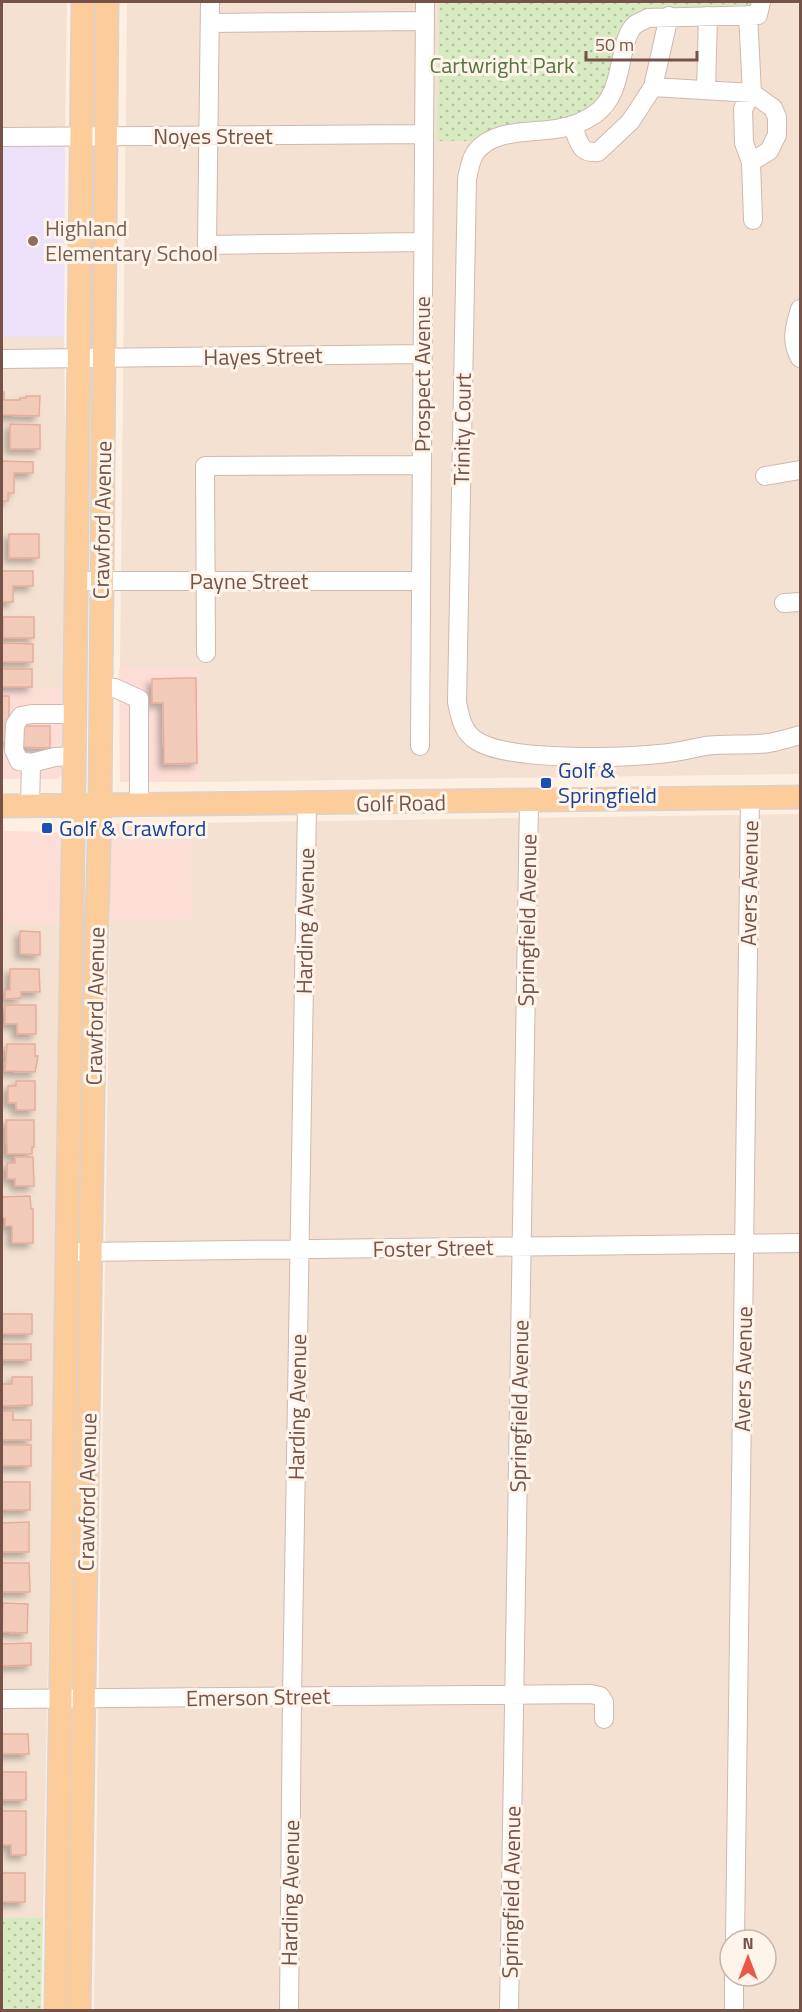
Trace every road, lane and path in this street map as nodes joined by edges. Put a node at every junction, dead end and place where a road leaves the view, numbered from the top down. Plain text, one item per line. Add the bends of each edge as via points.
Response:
1 (83, 2) edge
2 (107, 2) edge
3 (210, 2) edge
4 (425, 2) edge
5 (755, 8) edge
6 (669, 16) junction
7 (708, 16) junction
8 (424, 21) junction
9 (210, 23) junction
10 (653, 87) junction
11 (706, 90) junction
12 (752, 93) junction
13 (572, 125) junction
14 (424, 134) junction
15 (81, 136) junction
16 (106, 136) junction
17 (209, 136) junction
18 (2, 137) edge
19 (751, 162) junction
20 (753, 220) dead end
21 (423, 242) junction
22 (801, 309) edge
23 (423, 354) junction
24 (801, 358) edge
25 (2, 359) edge
26 (79, 359) junction
27 (104, 359) junction
28 (422, 465) junction
29 (801, 470) edge
30 (765, 476) dead end
31 (77, 581) junction
32 (102, 581) junction
33 (206, 581) junction
34 (421, 581) junction
35 (206, 653) dead end
36 (101, 688) junction
37 (75, 714) junction
38 (801, 735) edge
39 (420, 746) dead end
40 (75, 756) junction
41 (31, 763) junction
42 (801, 797) edge
43 (750, 798) junction
44 (529, 801) junction
45 (307, 804) junction
46 (2, 806) edge
47 (30, 806) junction
48 (74, 806) junction
49 (100, 806) junction
50 (139, 806) junction
51 (801, 1243) edge
52 (745, 1244) junction
53 (522, 1246) junction
54 (300, 1249) junction
55 (66, 1252) junction
56 (91, 1252) junction
57 (515, 1694) junction
58 (292, 1697) junction
59 (2, 1699) edge
60 (61, 1699) junction
61 (84, 1699) junction
62 (604, 1719) dead end
63 (735, 1928) edge
64 (734, 1988) edge
65 (56, 2010) edge
66 (79, 2010) edge
67 (289, 2010) edge
68 (509, 2010) edge
69 (734, 2010) edge

1 - 15 main road, Crawford Avenue
2 - 16 main road, Crawford Avenue
3 - 9 street
4 - 8 street, Prospect Avenue
5 - 7 street, Trinity Court
5 - 12 street
6 - 7 street, Trinity Court
6 - 10 street
6 - 13 street, Trinity Court via 648,18 634,25 614,91 597,112
7 - 11 street
8 - 9 street
8 - 14 street, Prospect Avenue
9 - 17 street
10 - 11 street
10 - 13 street via 630,122 598,152 588,153 582,148
11 - 12 street
12 - 19 street via 743,109 744,143
12 - 19 street via 773,108 777,135 769,151
13 - 38 street, Trinity Court via 496,137 476,151 467,179 457,702 463,725 477,741 501,751 618,758 706,746 770,743
14 - 17 street, Noyes Street
14 - 21 street, Prospect Avenue
15 - 16 street, Noyes Street
15 - 18 street, Noyes Street
15 - 26 main road, Crawford Avenue
16 - 17 street, Noyes Street
16 - 27 main road, Crawford Avenue
17 - 21 street via 207,245
19 - 20 street
21 - 23 street, Prospect Avenue
22 - 24 street via 793,333
23 - 27 street, Hayes Street
23 - 28 street, Prospect Avenue
25 - 26 street
26 - 27 street
26 - 31 main road, Crawford Avenue
27 - 32 main road, Crawford Avenue
28 - 33 street via 205,466
28 - 34 street, Prospect Avenue
29 - 30 street
31 - 32 street, Payne Street
31 - 37 main road, Crawford Avenue
32 - 33 street, Payne Street
32 - 36 main road, Crawford Avenue
33 - 34 street, Payne Street
33 - 35 street
34 - 39 street, Prospect Avenue
36 - 49 main road, Crawford Avenue
36 - 50 street via 114,687 139,699
37 - 40 main road, Crawford Avenue
37 - 41 street via 21,716 15,725 14,750 19,761
40 - 41 street
40 - 48 main road, Crawford Avenue
41 - 47 street
42 - 43 main road, Golf Road
43 - 44 main road, Golf Road
43 - 52 street, Avers Avenue
44 - 45 main road, Golf Road
44 - 53 street, Springfield Avenue
45 - 50 main road, Golf Road
45 - 54 street, Harding Avenue
46 - 47 main road, Golf Road
47 - 48 main road, Golf Road
48 - 49 main road, Golf Road
48 - 55 main road, Crawford Avenue
49 - 50 main road, Golf Road
49 - 56 main road, Crawford Avenue
51 - 52 street, Foster Street
52 - 53 street, Foster Street
52 - 63 street, Avers Avenue
53 - 54 street, Foster Street
53 - 57 street, Springfield Avenue
54 - 56 street, Foster Street
54 - 58 street, Harding Avenue
55 - 56 street, Foster Street
55 - 60 main road, Crawford Avenue
56 - 61 main road, Crawford Avenue
57 - 58 street, Emerson Street
57 - 62 street, Emerson Street via 600,1696 604,1701
57 - 68 street, Springfield Avenue
58 - 61 street, Emerson Street
58 - 67 street, Harding Avenue
59 - 60 street, Emerson Street
60 - 61 street, Emerson Street
60 - 65 main road, Crawford Avenue
61 - 66 main road, Crawford Avenue
64 - 69 street

